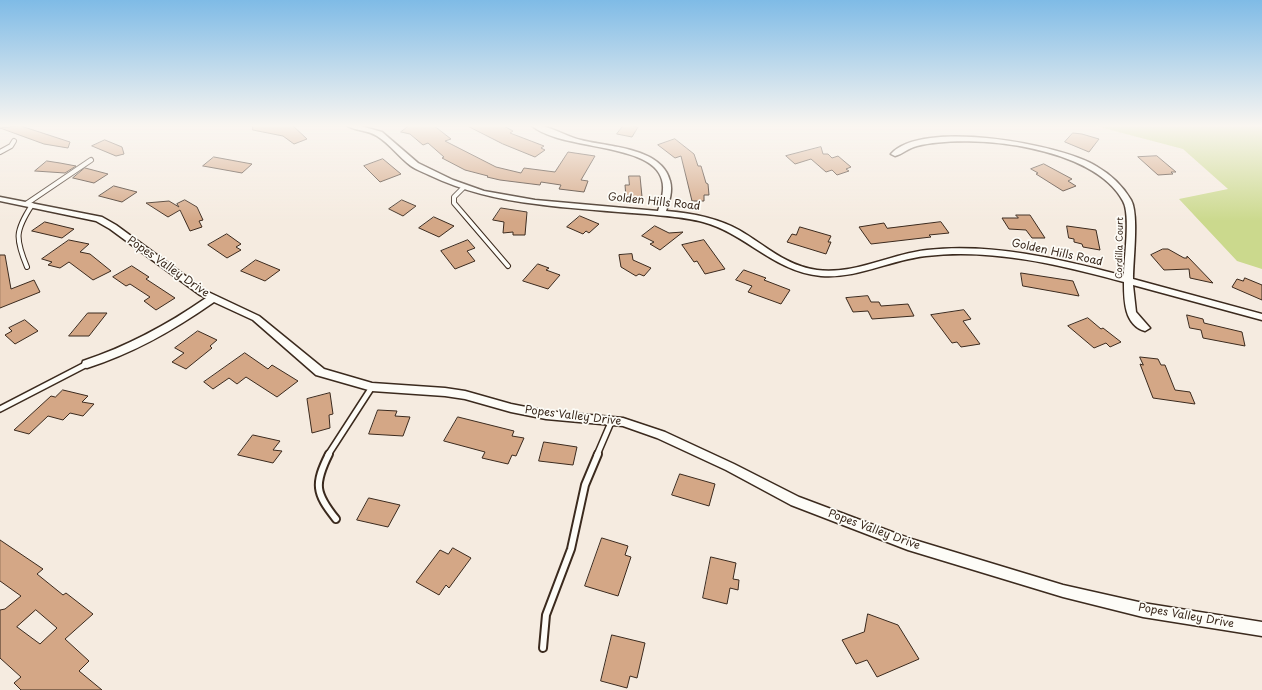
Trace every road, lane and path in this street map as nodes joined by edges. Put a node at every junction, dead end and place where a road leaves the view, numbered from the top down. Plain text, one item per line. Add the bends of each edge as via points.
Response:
1 (406, 157) edge
2 (641, 157) edge
3 (1070, 157) edge
4 (91, 160) dead end
5 (464, 187) junction
6 (0, 199) edge
7 (29, 204) junction
8 (662, 213) junction
9 (508, 266) dead end
10 (27, 267) dead end
11 (1129, 281) junction
12 (213, 298) junction
13 (1262, 317) edge
14 (1145, 328) dead end
15 (87, 364) joint
16 (372, 387) junction
17 (0, 409) edge
18 (612, 420) junction
19 (336, 519) dead end
20 (1262, 629) edge
21 (543, 648) dead end

1 - 5 street, Golden Hills Road via 415,165
2 - 8 street via 661,171 667,184
3 - 11 street, Cordilla Court via 1095,170 1121,192 1130,208
4 - 7 lane
5 - 8 street, Golden Hills Road via 517,199
5 - 9 lane via 454,197 454,203
6 - 7 street, Popes Valley Drive
7 - 10 lane via 16,238
7 - 12 street, Popes Valley Drive via 99,220 113,227
8 - 11 street, Golden Hills Road via 704,219 724,226 744,236 776,260 813,272 854,272 902,257 975,251 1007,253 1046,260
11 - 13 street, Golden Hills Road
11 - 14 street, Cordilla Court via 1131,313
12 - 15 street via 159,335 116,355
12 - 16 street, Popes Valley Drive via 256,318 320,372
15 - 17 lane
16 - 18 street, Popes Valley Drive via 444,392 546,415
16 - 19 lane via 332,448 317,482 323,503
18 - 20 street, Popes Valley Drive via 661,435 796,501 908,544 1106,601 1144,610
18 - 21 lane via 585,485 572,549 546,615

